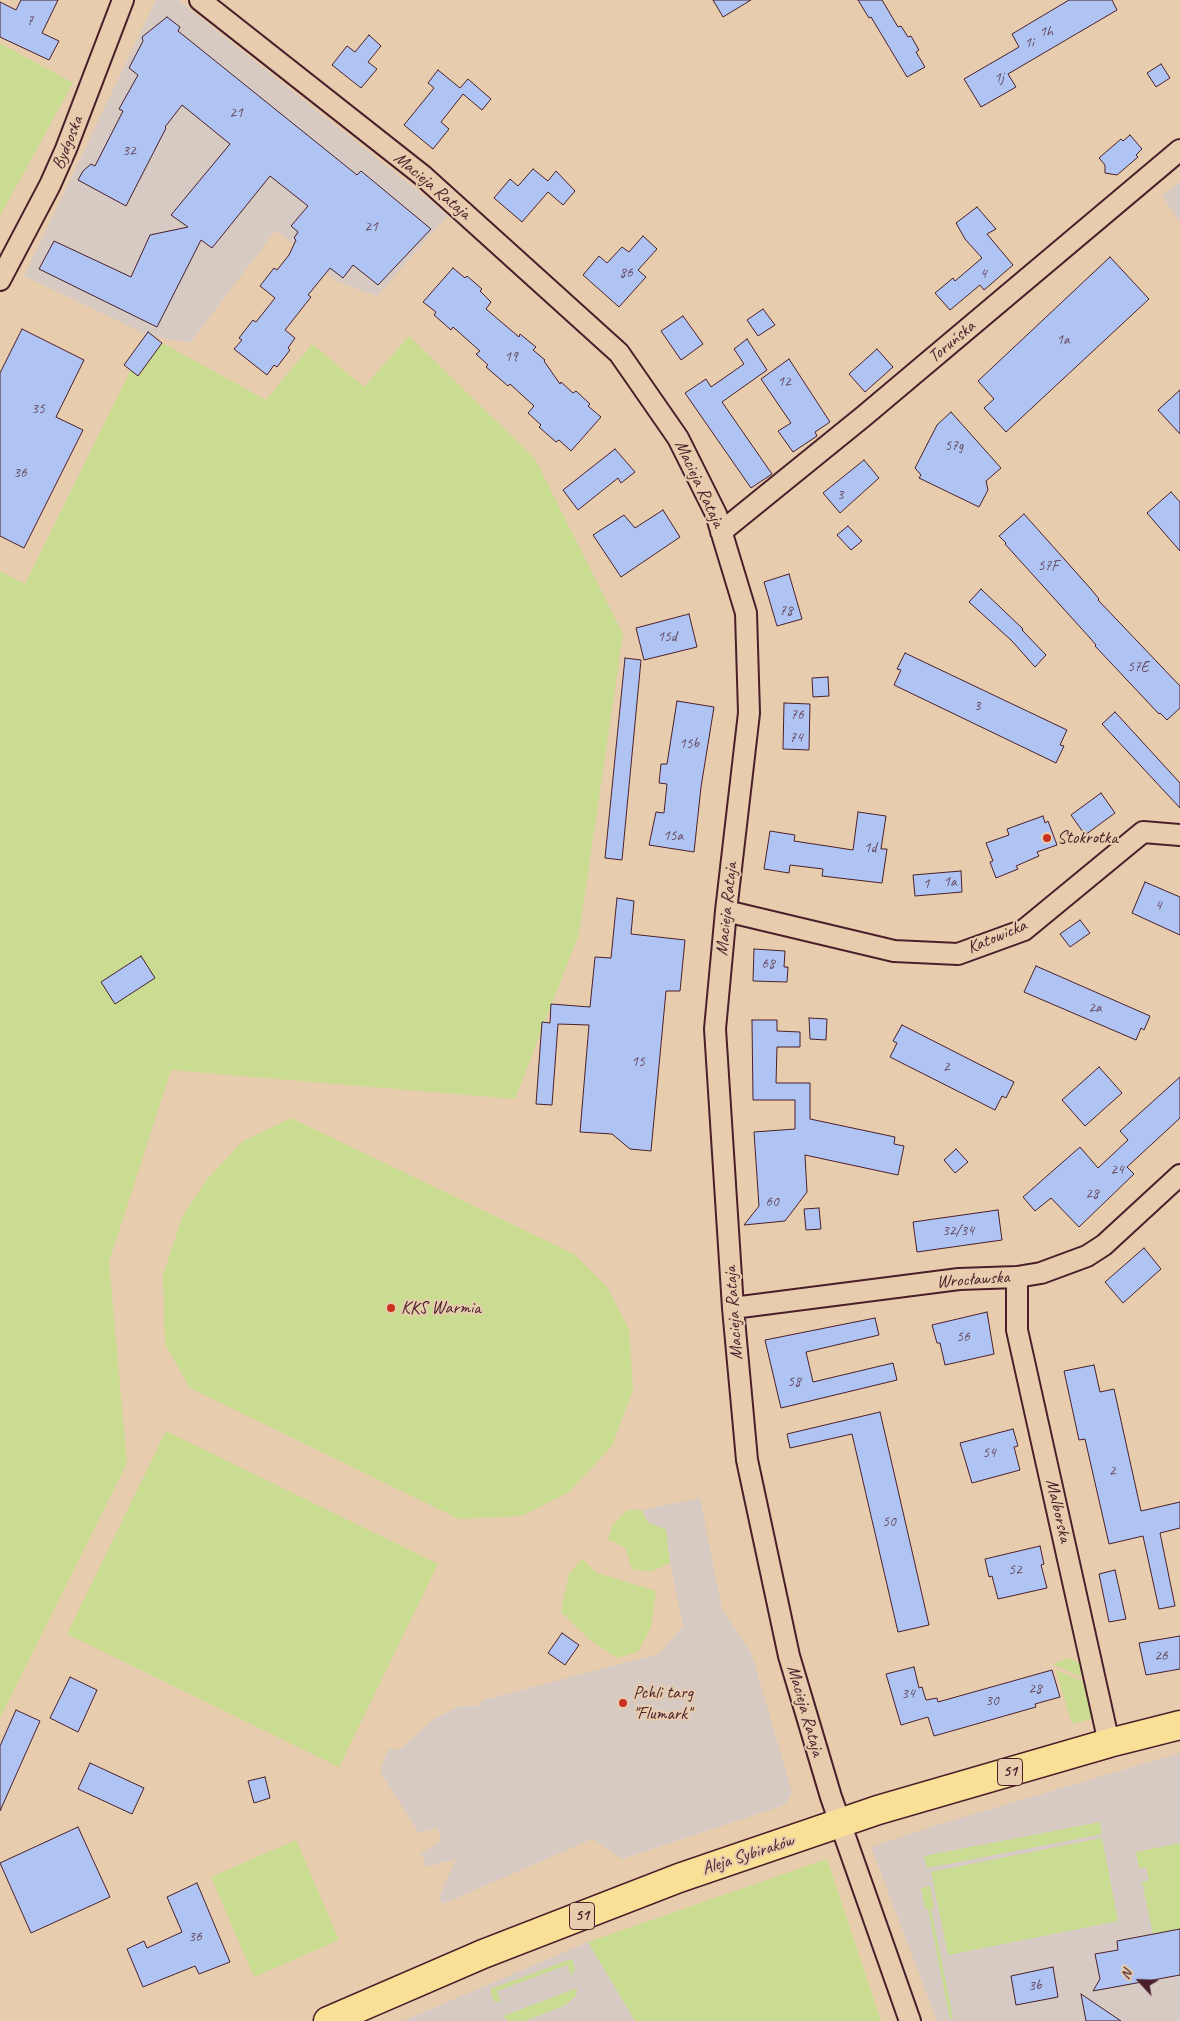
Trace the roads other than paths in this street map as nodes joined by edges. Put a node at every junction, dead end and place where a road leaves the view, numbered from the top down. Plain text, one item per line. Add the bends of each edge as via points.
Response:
1 (124, 0) edge
2 (200, 0) edge
3 (1180, 150) edge
4 (0, 280) edge
5 (722, 532) junction
6 (1180, 835) edge
7 (726, 911) junction
8 (1180, 1175) edge
9 (1017, 1277) junction
10 (733, 1308) junction
11 (1180, 1725) edge
12 (1109, 1743) junction
13 (840, 1823) junction
14 (328, 2021) edge
15 (910, 2021) edge

1 - 4 street, Bydgoska via 66,149
2 - 5 street, Macieja Rataja via 422,175 619,353 678,438
3 - 5 street, Toruńska
5 - 7 street, Macieja Rataja via 746,613 749,713
6 - 7 street, Katowicka via 1143,832 1024,930 958,954 894,951
7 - 10 street, Macieja Rataja via 715,1030
8 - 9 street, Wrocławska via 1104,1245 1087,1256 1042,1273
9 - 10 street, Wrocławska via 959,1279
9 - 12 street, Malborska via 1017,1330
10 - 13 street, Macieja Rataja via 747,1460 789,1656
11 - 12 main road, Aleja Sybiraków / 51
12 - 13 main road, Aleja Sybiraków / 51
13 - 14 main road, Aleja Sybiraków / 51 via 670,1881 483,1954
13 - 15 street, Macieja Rataja

